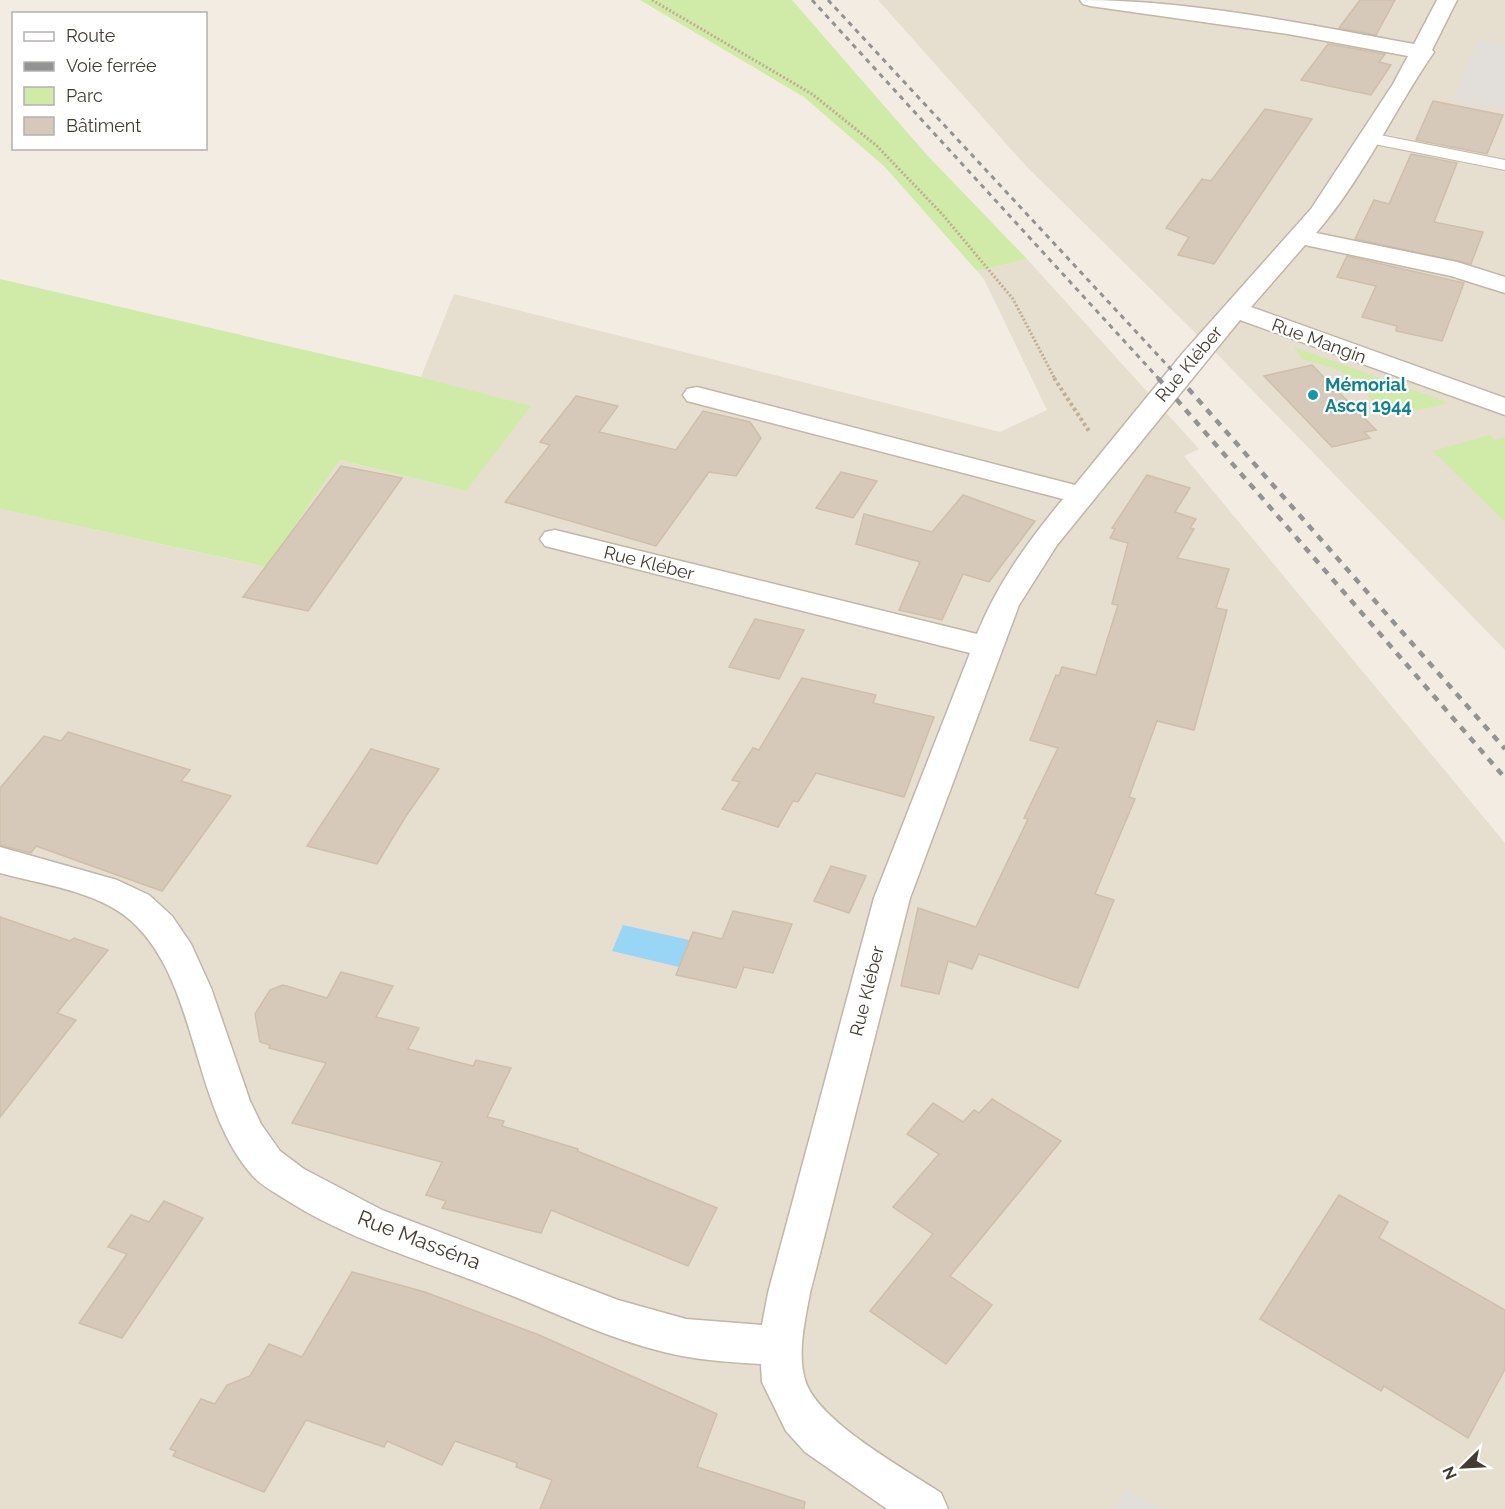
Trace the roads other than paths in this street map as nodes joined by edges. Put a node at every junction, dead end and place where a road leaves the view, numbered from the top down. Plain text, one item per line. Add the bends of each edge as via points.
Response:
1 (1090, 0) edge
2 (1447, 0) edge
3 (1423, 52) junction
4 (1370, 138) junction
5 (1505, 165) edge
6 (1302, 237) junction
7 (1505, 285) edge
8 (1235, 310) junction
9 (697, 395) dead end
10 (1505, 407) edge
11 (1081, 495) junction
12 (555, 539) dead end
13 (988, 647) junction
14 (0, 860) edge
15 (780, 1346) junction
16 (925, 1509) edge

1 - 3 street
2 - 3 street, Rue Kléber
3 - 4 street, Rue Kléber
4 - 5 street
4 - 6 street, Rue Kléber
6 - 7 street via 1457,270
6 - 8 street, Rue Kléber
8 - 10 street, Rue Mangin
8 - 11 street, Rue Kléber
9 - 11 street
11 - 13 street, Rue Kléber via 1022,572
12 - 13 street, Rue Kléber
13 - 15 street, Rue Kléber via 892,898 789,1293
14 - 15 street, Rue Masséna via 103,890 137,906 158,923 186,972 247,1139 268,1165 304,1190 372,1222 638,1326 685,1338
15 - 16 street via 784,1383 801,1416 821,1437

